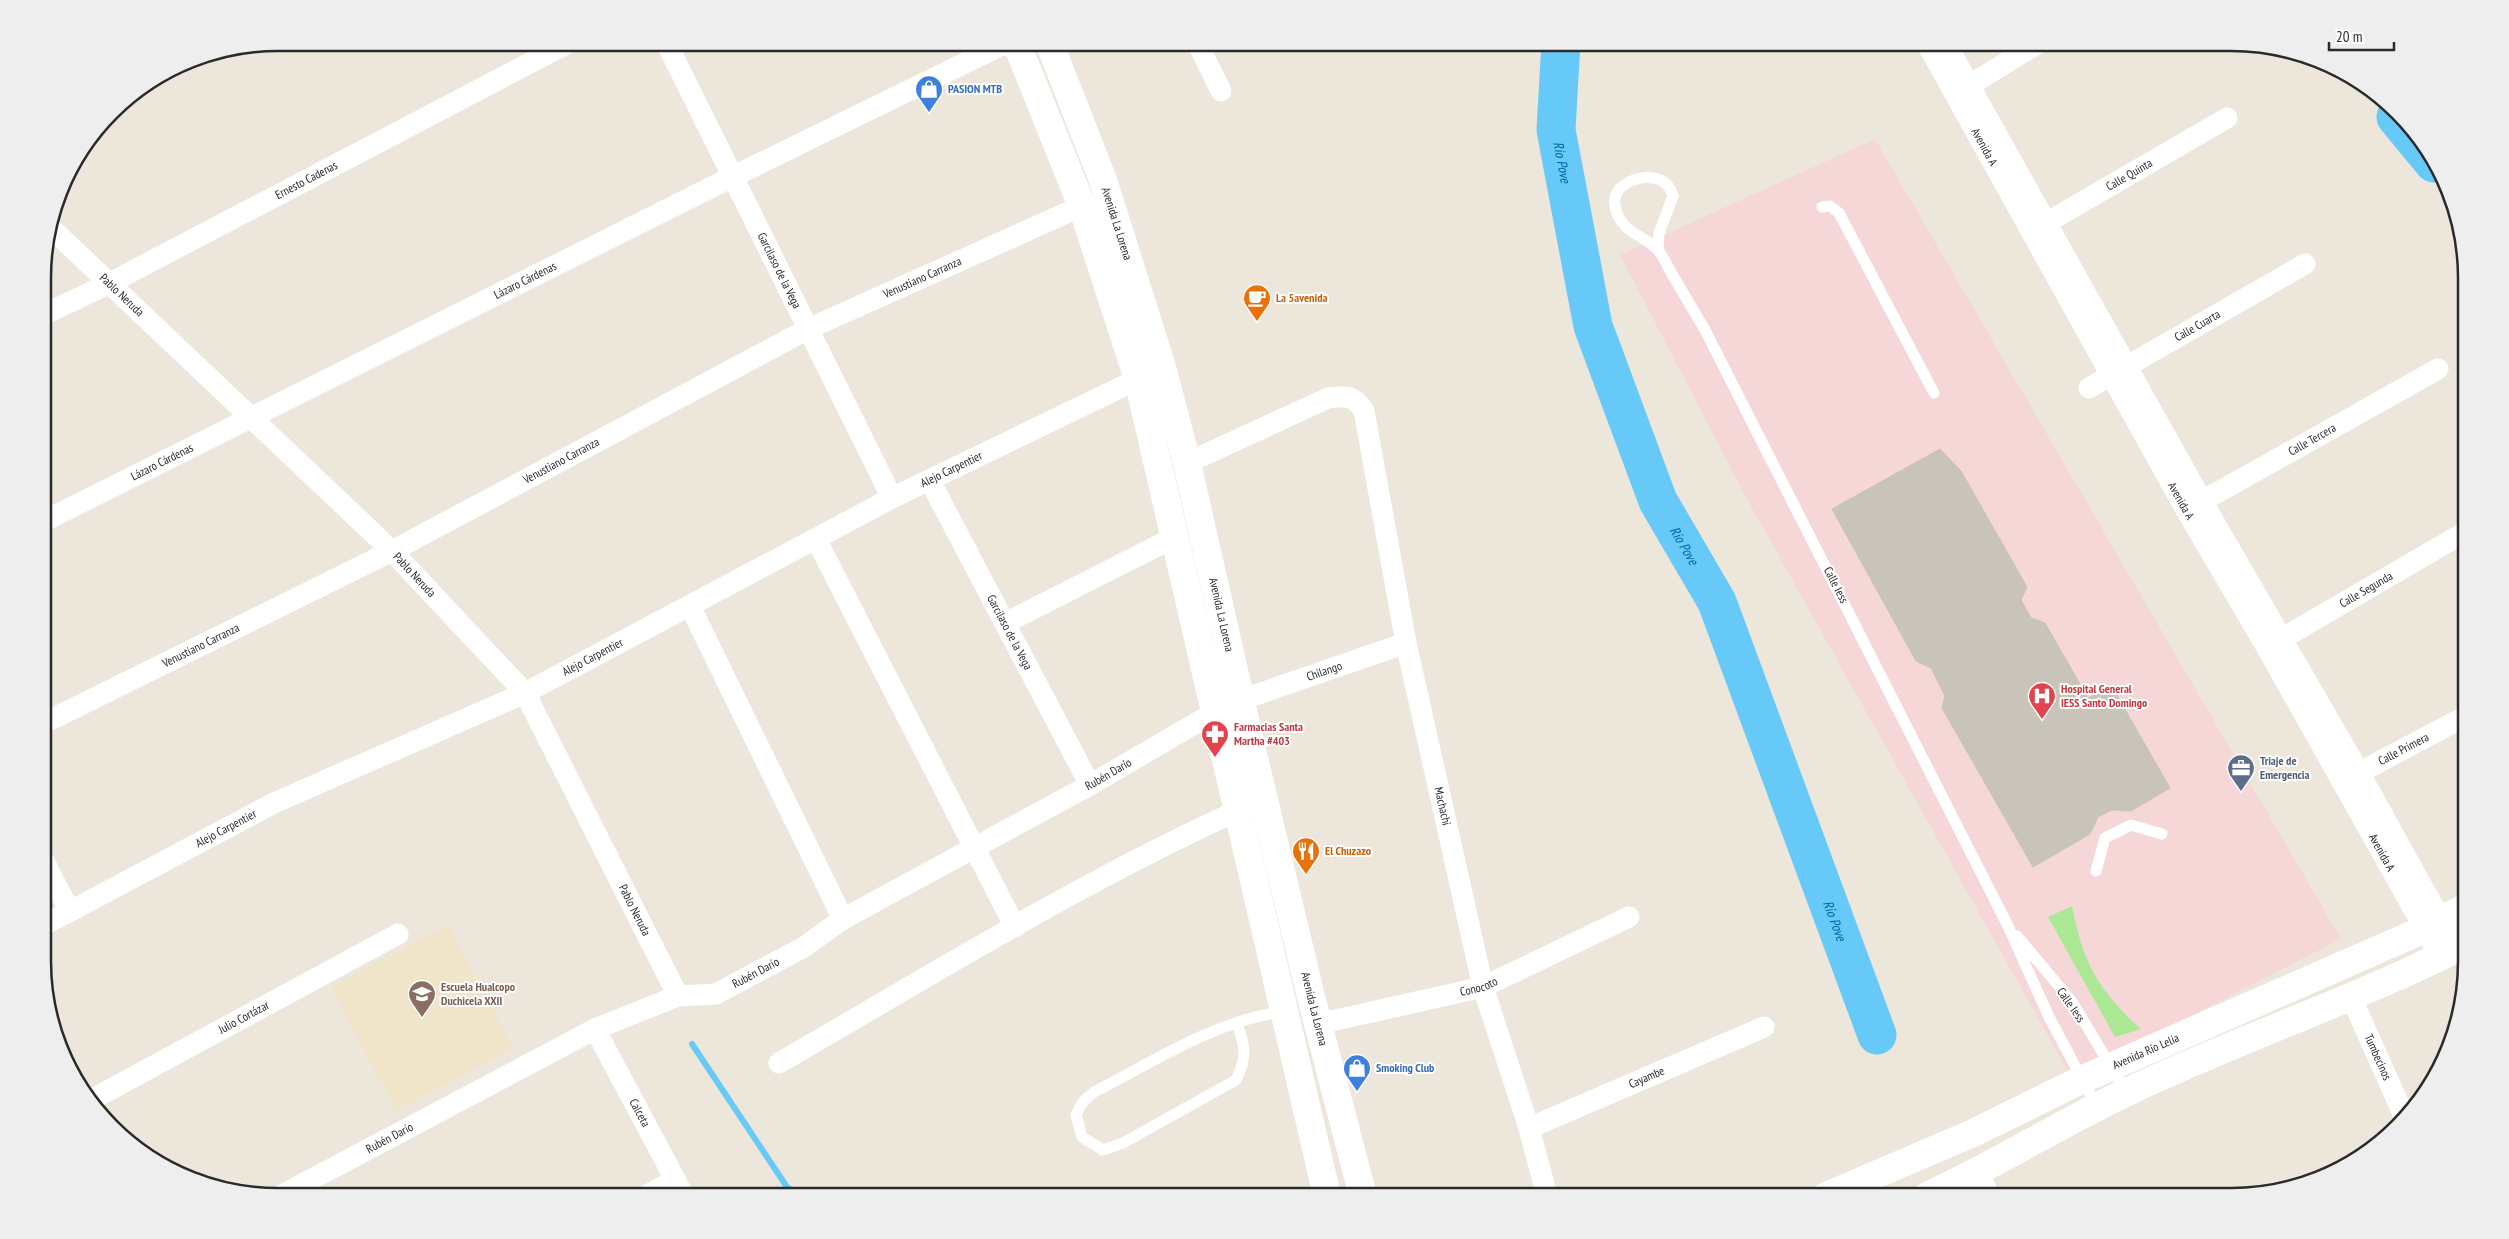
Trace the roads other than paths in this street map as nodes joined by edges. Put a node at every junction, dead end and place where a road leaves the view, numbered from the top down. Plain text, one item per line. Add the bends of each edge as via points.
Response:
1 (553, 51) edge
2 (670, 51) edge
3 (990, 51) edge
4 (1020, 51) edge
5 (1053, 51) edge
6 (1201, 51) edge
7 (1933, 51) edge
8 (1948, 51) edge
9 (2026, 51) edge
10 (1963, 90) junction
11 (1221, 91) dead end
12 (2227, 118) dead end
13 (732, 177) junction
14 (1082, 206) junction
15 (1822, 207) dead end
16 (2038, 228) junction
17 (56, 233) edge
18 (1658, 250) junction
19 (2304, 264) dead end
20 (108, 284) junction
21 (51, 311) edge
22 (808, 329) junction
23 (2438, 369) dead end
24 (2119, 371) junction
25 (1138, 378) junction
26 (2089, 388) dead end
27 (1934, 393) dead end
28 (253, 418) junction
29 (1187, 463) junction
30 (930, 481) junction
31 (892, 498) junction
32 (2194, 506) junction
33 (51, 518) edge
34 (2458, 536) edge
35 (1175, 537) junction
36 (816, 539) junction
37 (392, 551) junction
38 (690, 606) junction
39 (1005, 623) junction
40 (1406, 643) junction
41 (2275, 643) junction
42 (525, 693) junction
43 (1241, 700) junction
44 (1215, 712) junction
45 (51, 720) edge
46 (2458, 720) edge
47 (2359, 772) junction
48 (2341, 783) junction
49 (1090, 785) junction
50 (1237, 811) junction
51 (2162, 834) dead end
52 (974, 847) junction
53 (2096, 871) dead end
54 (51, 875) edge
55 (2458, 911) edge
56 (70, 912) junction
57 (1629, 917) dead end
58 (843, 919) junction
59 (51, 922) edge
60 (2007, 924) junction
61 (2434, 924) junction
62 (1015, 927) junction
63 (398, 934) dead end
64 (2455, 950) edge
65 (1483, 987) junction
66 (678, 996) junction
67 (2351, 997) junction
68 (1283, 1012) junction
69 (1237, 1023) junction
70 (1318, 1024) junction
71 (1764, 1027) dead end
72 (595, 1029) junction
73 (779, 1063) dead end
74 (2112, 1066) junction
75 (2083, 1079) junction
76 (2126, 1092) junction
77 (97, 1097) edge
78 (2097, 1107) junction
79 (2401, 1110) edge
80 (1529, 1128) junction
81 (1984, 1184) edge
82 (295, 1188) edge
83 (679, 1188) edge
84 (1325, 1188) edge
85 (1361, 1188) edge
86 (1545, 1188) edge
87 (1845, 1188) edge
88 (1965, 1188) edge

1 - 20 street, Ernesto Cadenas
2 - 13 street, Garcilaso de la Vega
3 - 13 street, Lázaro Cárdenas
4 - 14 main road
5 - 29 main road, Avenida La Lorena via 1103,180 1162,367
6 - 11 street
7 - 10 street, Avenida A
8 - 10 street, Avenida A
9 - 10 street
10 - 16 street, Avenida A
12 - 16 street, Calle Quinta
13 - 22 street, Garcilaso de la Vega
13 - 28 street, Lázaro Cárdenas
14 - 22 street, Venustiano Carranza
14 - 25 main road
15 - 27 lane via 1830,206 1839,213
16 - 24 street, Avenida A
17 - 20 street, Pablo Neruda
18 - 18 lane, Calle Iess via 1659,234 1673,196 1668,185 1654,178 1638,178 1622,186 1614,204 1625,228
18 - 60 lane, Calle Iess via 1705,330
19 - 24 street, Calle Cuarta
20 - 21 street, Ernesto Cadenas
20 - 28 street, Pablo Neruda
22 - 31 street, Garcilaso de la Vega
22 - 37 street, Venustiano Carranza
23 - 32 street, Calle Tercera
24 - 26 street, Calle Cuarta
24 - 32 street, Avenida A
25 - 30 street, Alejo Carpentier
25 - 35 main road
28 - 33 street, Lázaro Cárdenas
28 - 37 street, Pablo Neruda
29 - 40 street, Machachi via 1328,398 1346,396 1357,400 1364,411
29 - 43 main road, Avenida La Lorena
30 - 31 street, Alejo Carpentier
30 - 39 street, Garcilaso de la Vega
31 - 36 street, Alejo Carpentier
32 - 41 street, Avenida A
34 - 41 street, Calle Segunda
35 - 39 street
35 - 44 main road
36 - 38 street, Alejo Carpentier
36 - 52 street
37 - 42 street, Pablo Neruda
37 - 45 street, Venustiano Carranza
38 - 42 street, Alejo Carpentier
38 - 58 street
39 - 49 street, Garcilaso de la Vega
40 - 43 street, Chilango
40 - 65 street, Machachi
41 - 47 street, Avenida A
41 - 48 street, Avenida A
42 - 56 street, Alejo Carpentier via 274,803
42 - 66 street, Pablo Neruda
43 - 70 main road, Avenida La Lorena
44 - 49 street, Rubén Darío
44 - 50 main road
46 - 47 street, Calle Primera
47 - 48 street, Calle Primera
47 - 61 street, Avenida A
48 - 61 street, Avenida A
49 - 52 street, Rubén Darío
50 - 62 street via 1170,842
50 - 68 main road
51 - 53 lane via 2131,824 2106,838
52 - 58 street, Rubén Darío
52 - 62 street
54 - 56 street
55 - 61 main road, Avenida Río Lelia
56 - 59 street, Alejo Carpentier
57 - 65 street, Conocoto
58 - 66 street, Rubén Darío via 804,947 716,994
60 - 74 lane, Calle Iess via 2073,1003
60 - 75 lane, Calle Iess via 2049,1016
61 - 64 street, Avenida A
61 - 74 main road, Avenida Río Lelia
62 - 73 street
63 - 77 street, Julio Cortázar
64 - 67 main road
65 - 70 street, Conocoto
65 - 80 street, Machachi
66 - 72 street, Rubén Darío
67 - 76 main road
67 - 79 street, Tumbecinos
68 - 69 lane via 1258,1015
68 - 84 main road
69 - 69 lane via 1183,1046 1094,1092 1082,1103 1076,1115 1082,1137 1103,1150 1123,1143 1236,1080 1244,1064 1244,1047
70 - 85 main road, Avenida La Lorena
71 - 80 street, Cayambe
72 - 82 street, Rubén Darío
72 - 83 street, Calceta
74 - 75 main road, Avenida Río Lelia
74 - 76 lane, Calle Iess
75 - 78 lane, Calle Iess
75 - 87 main road, Avenida Río Lelia via 1974,1133
76 - 78 main road
78 - 81 main road
80 - 86 street, Machachi
81 - 88 main road

